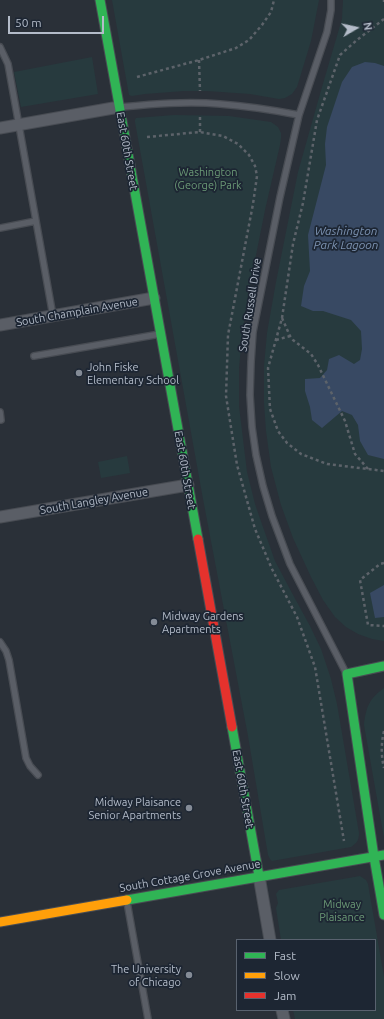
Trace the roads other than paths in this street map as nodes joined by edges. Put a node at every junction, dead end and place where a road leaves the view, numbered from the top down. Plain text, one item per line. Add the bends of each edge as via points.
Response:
1 (100, 0) edge
2 (331, 0) edge
3 (0, 47) edge
4 (119, 107) junction
5 (299, 115) junction
6 (19, 125) junction
7 (0, 128) edge
8 (36, 221) junction
9 (0, 228) edge
10 (154, 298) junction
11 (53, 316) junction
12 (0, 325) edge
13 (160, 334) junction
14 (34, 356) dead end
15 (0, 412) edge
16 (0, 420) edge
17 (188, 485) junction
18 (0, 517) edge
19 (0, 642) edge
20 (384, 666) edge
21 (347, 674) junction
22 (38, 775) dead end
23 (384, 855) edge
24 (374, 857) junction
25 (259, 876) junction
26 (127, 899) junction
27 (384, 915) edge
28 (0, 922) edge
29 (270, 939) edge
30 (148, 1019) edge

1 - 4 street, East 60th Street
2 - 5 lane, South Russell Drive via 327,32
3 - 6 lane via 8,64
4 - 5 lane via 219,104
4 - 6 street
4 - 10 street, East 60th Street
5 - 21 lane, South Russell Drive via 254,332 250,389 252,427 263,486 290,564
6 - 7 street
6 - 8 lane
8 - 9 lane
8 - 11 lane
10 - 11 street, South Champlain Avenue
10 - 13 street, East 60th Street
11 - 12 street, South Champlain Avenue
13 - 14 lane
13 - 17 street, East 60th Street
15 - 16 lane
17 - 18 street, South Langley Avenue
17 - 25 street, East 60th Street
19 - 22 lane via 6,651 26,758
20 - 21 street
21 - 24 street
23 - 24 street, South Cottage Grove Avenue
24 - 25 street, South Cottage Grove Avenue
24 - 27 street
25 - 26 street, South Cottage Grove Avenue
25 - 29 street, East 60th Street
26 - 28 street, South Cottage Grove Avenue
26 - 30 lane

